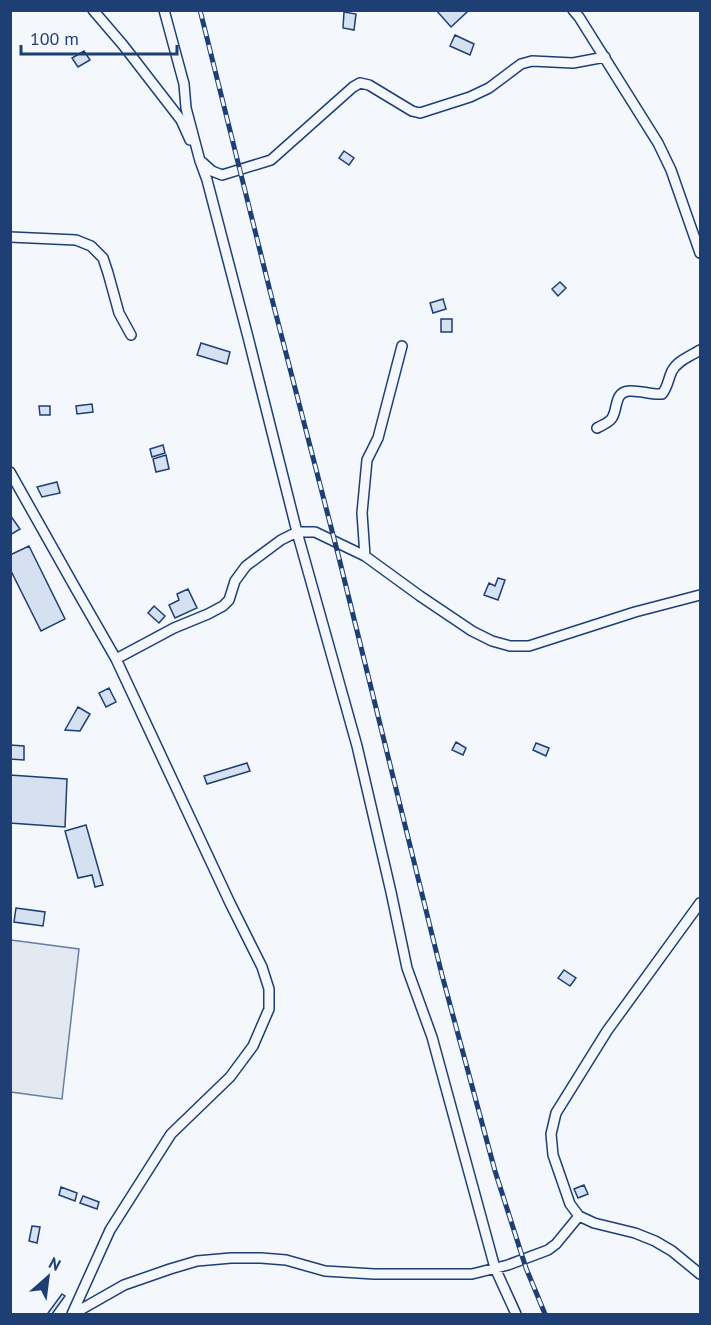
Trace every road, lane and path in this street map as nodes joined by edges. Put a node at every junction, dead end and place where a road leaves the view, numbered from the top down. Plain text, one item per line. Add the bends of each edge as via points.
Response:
1 (93, 10) edge
2 (164, 10) edge
3 (573, 10) edge
4 (605, 57) junction
5 (200, 161) junction
6 (10, 237) edge
7 (700, 253) edge
8 (131, 335) dead end
9 (402, 346) dead end
10 (700, 350) edge
11 (597, 428) dead end
12 (10, 472) edge
13 (297, 532) junction
14 (364, 556) junction
15 (700, 595) edge
16 (116, 659) junction
17 (700, 903) edge
18 (579, 1216) junction
19 (495, 1268) junction
20 (700, 1274) edge
21 (72, 1314) edge
22 (516, 1314) edge

1 - 5 street via 181,120
2 - 5 street
3 - 4 street
4 - 5 street via 573,63 521,64 489,88 420,113 360,83 271,160 222,175
4 - 7 street via 658,143
5 - 13 street
6 - 8 street via 76,240 91,246 103,258 119,313
9 - 14 street via 378,438 367,460 362,513
10 - 11 street via 679,362 662,394 627,391 620,395 612,418
12 - 16 street
13 - 14 street via 315,532
13 - 16 street via 246,566 223,606
13 - 19 street via 357,746 407,968 432,1037
14 - 15 street via 472,631 510,646 529,646
16 - 21 street via 262,967 270,989 269,1009 252,1046 230,1077 171,1134 110,1230
17 - 18 street via 607,1031 556,1113 551,1134 553,1155 570,1204
18 - 19 street via 548,1250
18 - 20 street via 655,1241
19 - 21 street via 472,1274 374,1274 325,1271 286,1260 197,1261 124,1285
19 - 22 street

